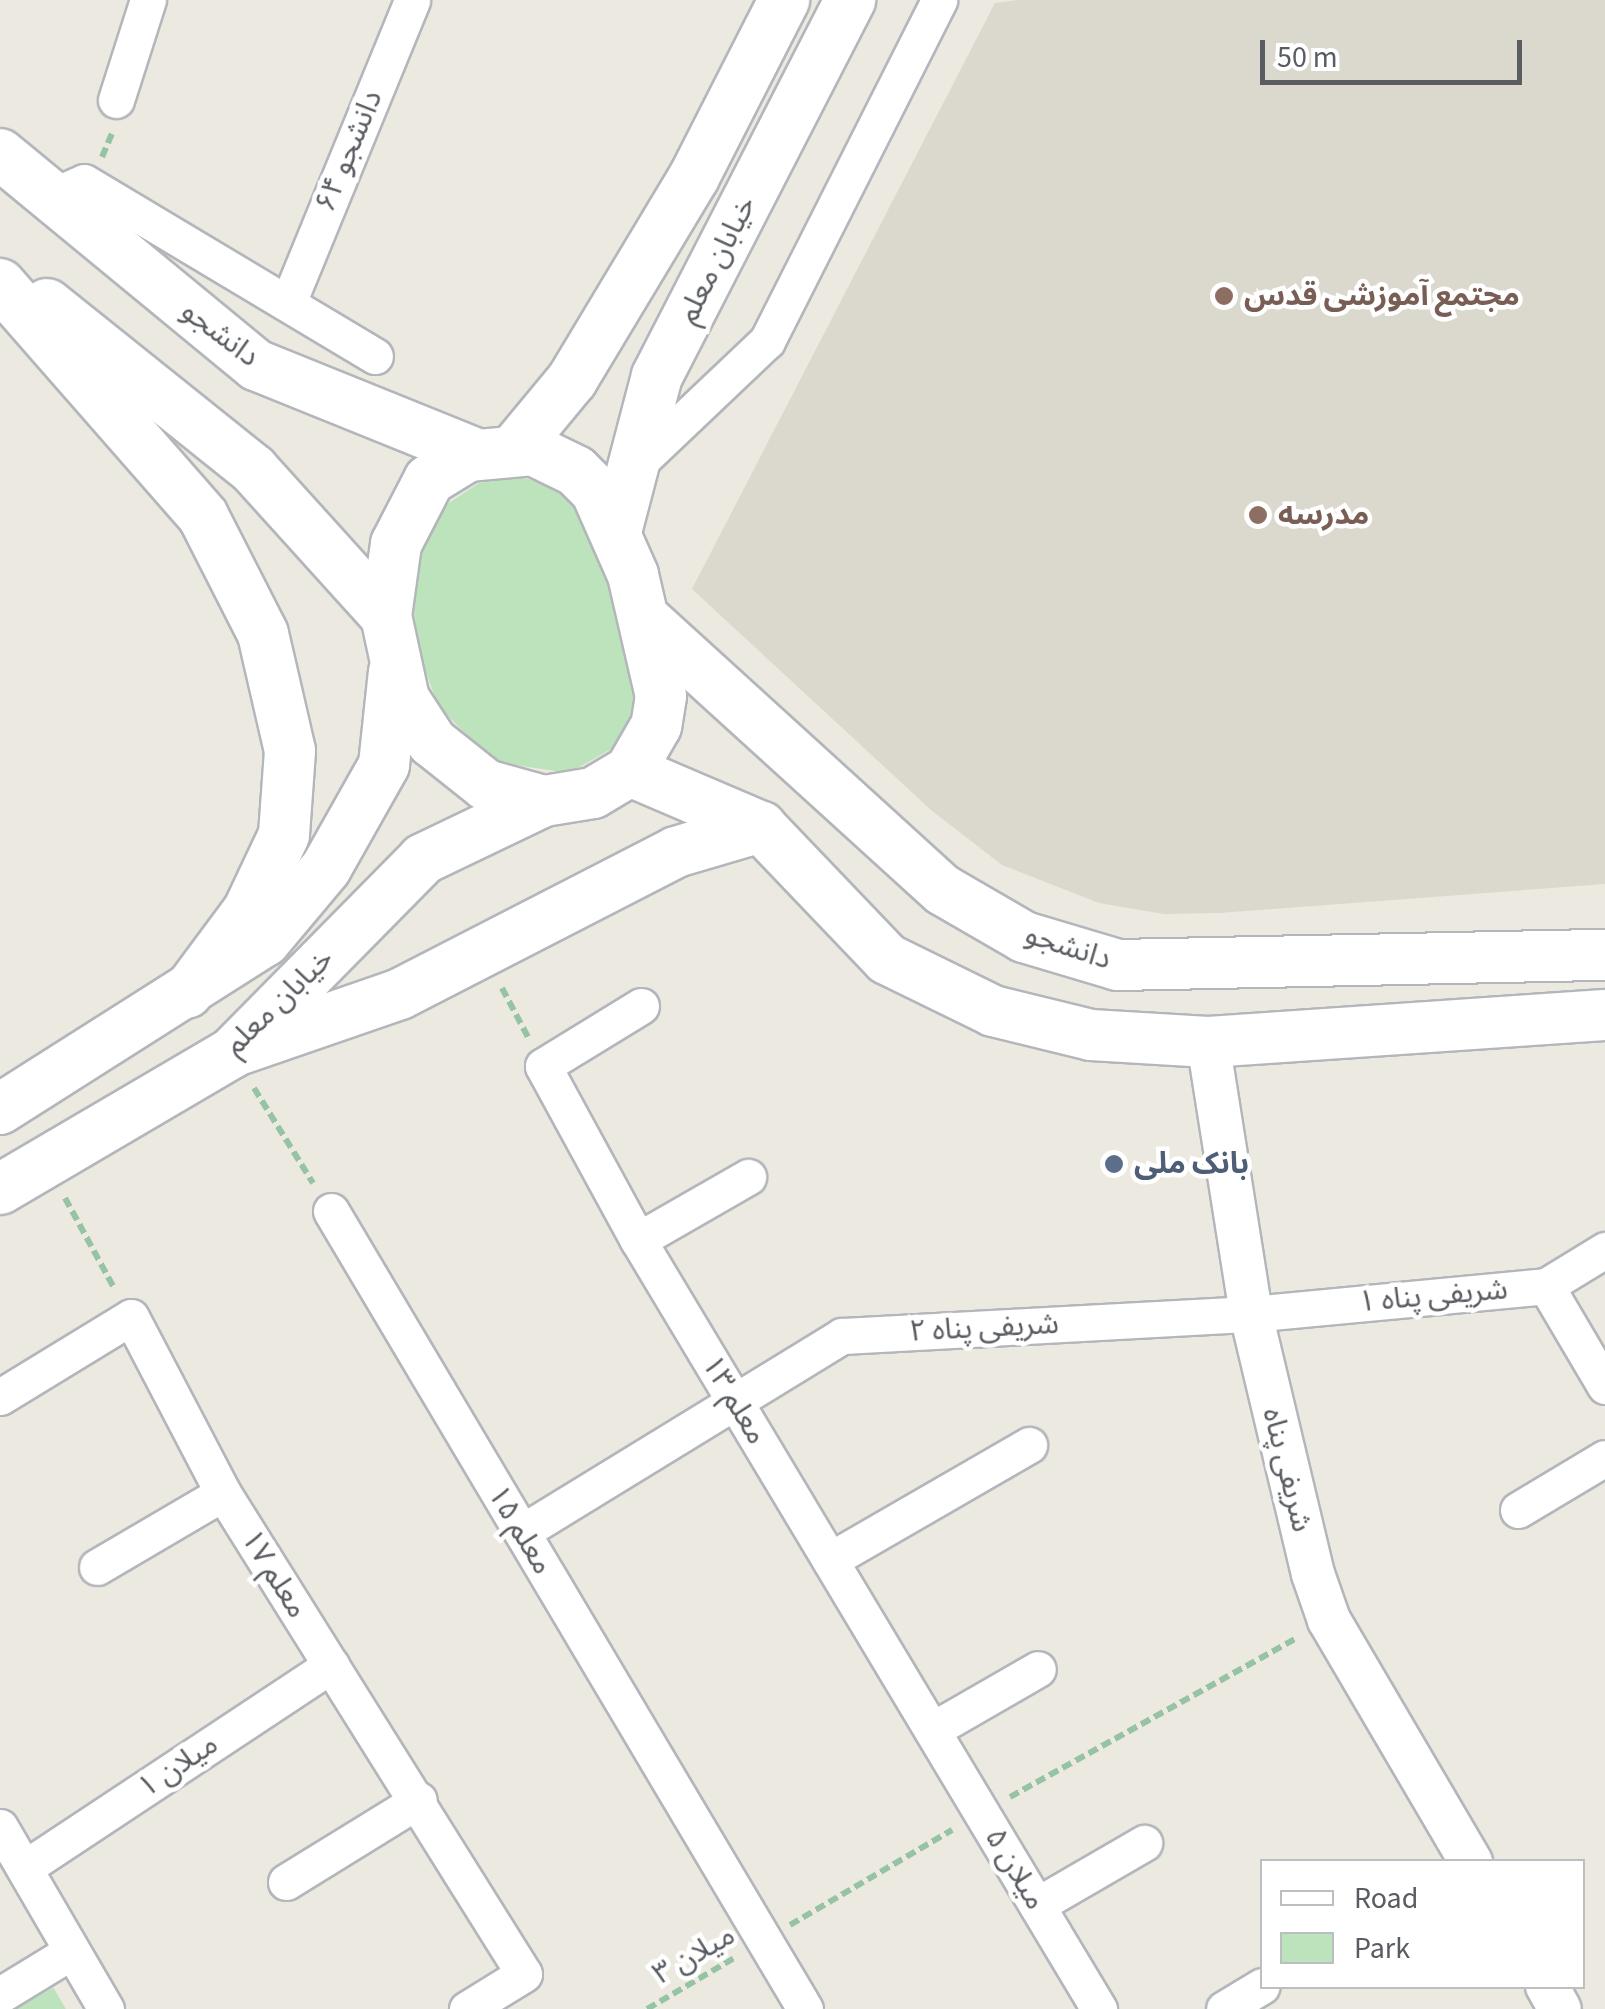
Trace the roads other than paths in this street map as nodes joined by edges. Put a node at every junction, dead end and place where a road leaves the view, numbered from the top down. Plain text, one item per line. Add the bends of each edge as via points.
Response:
1 (148, 0) edge
2 (412, 0) edge
3 (784, 0) edge
4 (850, 0) edge
5 (939, 0) edge
6 (116, 100) dead end
7 (0, 154) edge
8 (694, 177) junction
9 (48, 198) junction
10 (744, 208) junction
11 (0, 268) edge
12 (0, 284) edge
13 (288, 303) junction
14 (376, 356) dead end
15 (256, 365) junction
16 (207, 428) junction
17 (495, 452) junction
18 (632, 470) junction
19 (616, 532) junction
20 (386, 616) junction
21 (646, 620) junction
22 (394, 672) junction
23 (630, 771) junction
24 (544, 801) junction
25 (761, 827) junction
26 (1605, 955) edge
27 (186, 993) junction
28 (642, 1006) dead end
29 (1605, 1015) edge
30 (1208, 1042) junction
31 (232, 1052) junction
32 (0, 1110) edge
33 (748, 1177) dead end
34 (0, 1189) edge
35 (331, 1212) road end
36 (638, 1240) junction
37 (1605, 1250) edge
38 (1546, 1286) junction
39 (1251, 1314) junction
40 (1605, 1386) edge
41 (0, 1398) edge
42 (735, 1402) junction
43 (1029, 1446) dead end
44 (1605, 1458) edge
45 (223, 1492) junction
46 (1518, 1510) dead end
47 (522, 1532) junction
48 (830, 1560) junction
49 (97, 1567) dead end
50 (331, 1665) junction
51 (1038, 1668) dead end
52 (932, 1730) junction
53 (418, 1800) junction
54 (0, 1827) edge
55 (1144, 1843) dead end
56 (1469, 1859) edge
57 (26, 1867) junction
58 (286, 1882) dead end
59 (1037, 1905) junction
60 (72, 1952) junction
61 (1260, 1987) edge
62 (0, 1995) edge
63 (106, 2009) edge
64 (468, 2009) edge
65 (805, 2009) edge
66 (1099, 2009) edge
67 (1224, 2009) edge

1 - 6 street
2 - 13 street, دانشجو ۶۴
3 - 8 main road, خیابان معلم
4 - 10 main road, خیابان معلم
5 - 18 street via 767,342
7 - 9 main road, دانشجو
8 - 10 main road via 705,193
8 - 17 main road, خیابان معلم via 572,380
9 - 13 street via 84,182
9 - 15 main road, دانشجو
10 - 18 main road, خیابان معلم via 657,376
11 - 16 main road
12 - 27 main road via 204,516 263,634 290,750 284,836 248,911
13 - 14 street
15 - 16 main road
15 - 17 main road, دانشجو
16 - 20 main road via 253,468
17 - 19 main road via 533,450 576,471 596,491
17 - 20 main road via 446,467 416,496 396,544
18 - 19 main road, خیابان معلم
19 - 21 main road
20 - 22 main road
21 - 23 main road via 661,696 656,726
21 - 26 main road, دانشجو via 944,890 1024,936 1118,965
22 - 24 main road via 417,724 449,759 486,785
22 - 27 main road, خیابان معلم via 384,765 326,868 266,941
23 - 24 main road via 592,793
23 - 25 main road
24 - 31 main road, خیابان معلم via 423,859
25 - 30 main road via 888,959 993,1011 1091,1034
25 - 31 main road via 676,852 400,994
27 - 32 main road, خیابان معلم
28 - 36 street, معلم ۱۳ via 543,1066
29 - 30 main road
30 - 39 street, شریفی پناه
31 - 34 main road, خیابان معلم
33 - 36 street
35 - 47 street, معلم ۱۵
36 - 42 street, معلم ۱۳
37 - 38 street, شریفی پناه ۱
38 - 39 street, شریفی پناه ۱
38 - 40 street
39 - 42 street, شریفی پناه ۲ via 842,1336
39 - 56 street, شریفی پناه via 1284,1464 1329,1620
41 - 45 street, معلم ۱۷ via 131,1316
42 - 47 street, شریفی پناه ۲
42 - 48 street, معلم ۱۳
43 - 48 street
44 - 46 street
45 - 49 street
45 - 50 street, معلم ۱۷
47 - 65 street, معلم ۱۵
48 - 52 street, معلم ۱۳
50 - 53 street, معلم ۱۷
50 - 57 street, میلان ۱
51 - 52 street
52 - 59 street, میلان ۵
53 - 58 street
53 - 64 street, معلم ۱۷ via 524,1974
54 - 57 street
55 - 59 street
57 - 60 street
59 - 66 street, میلان ۵
60 - 62 street
60 - 63 street
61 - 67 street

